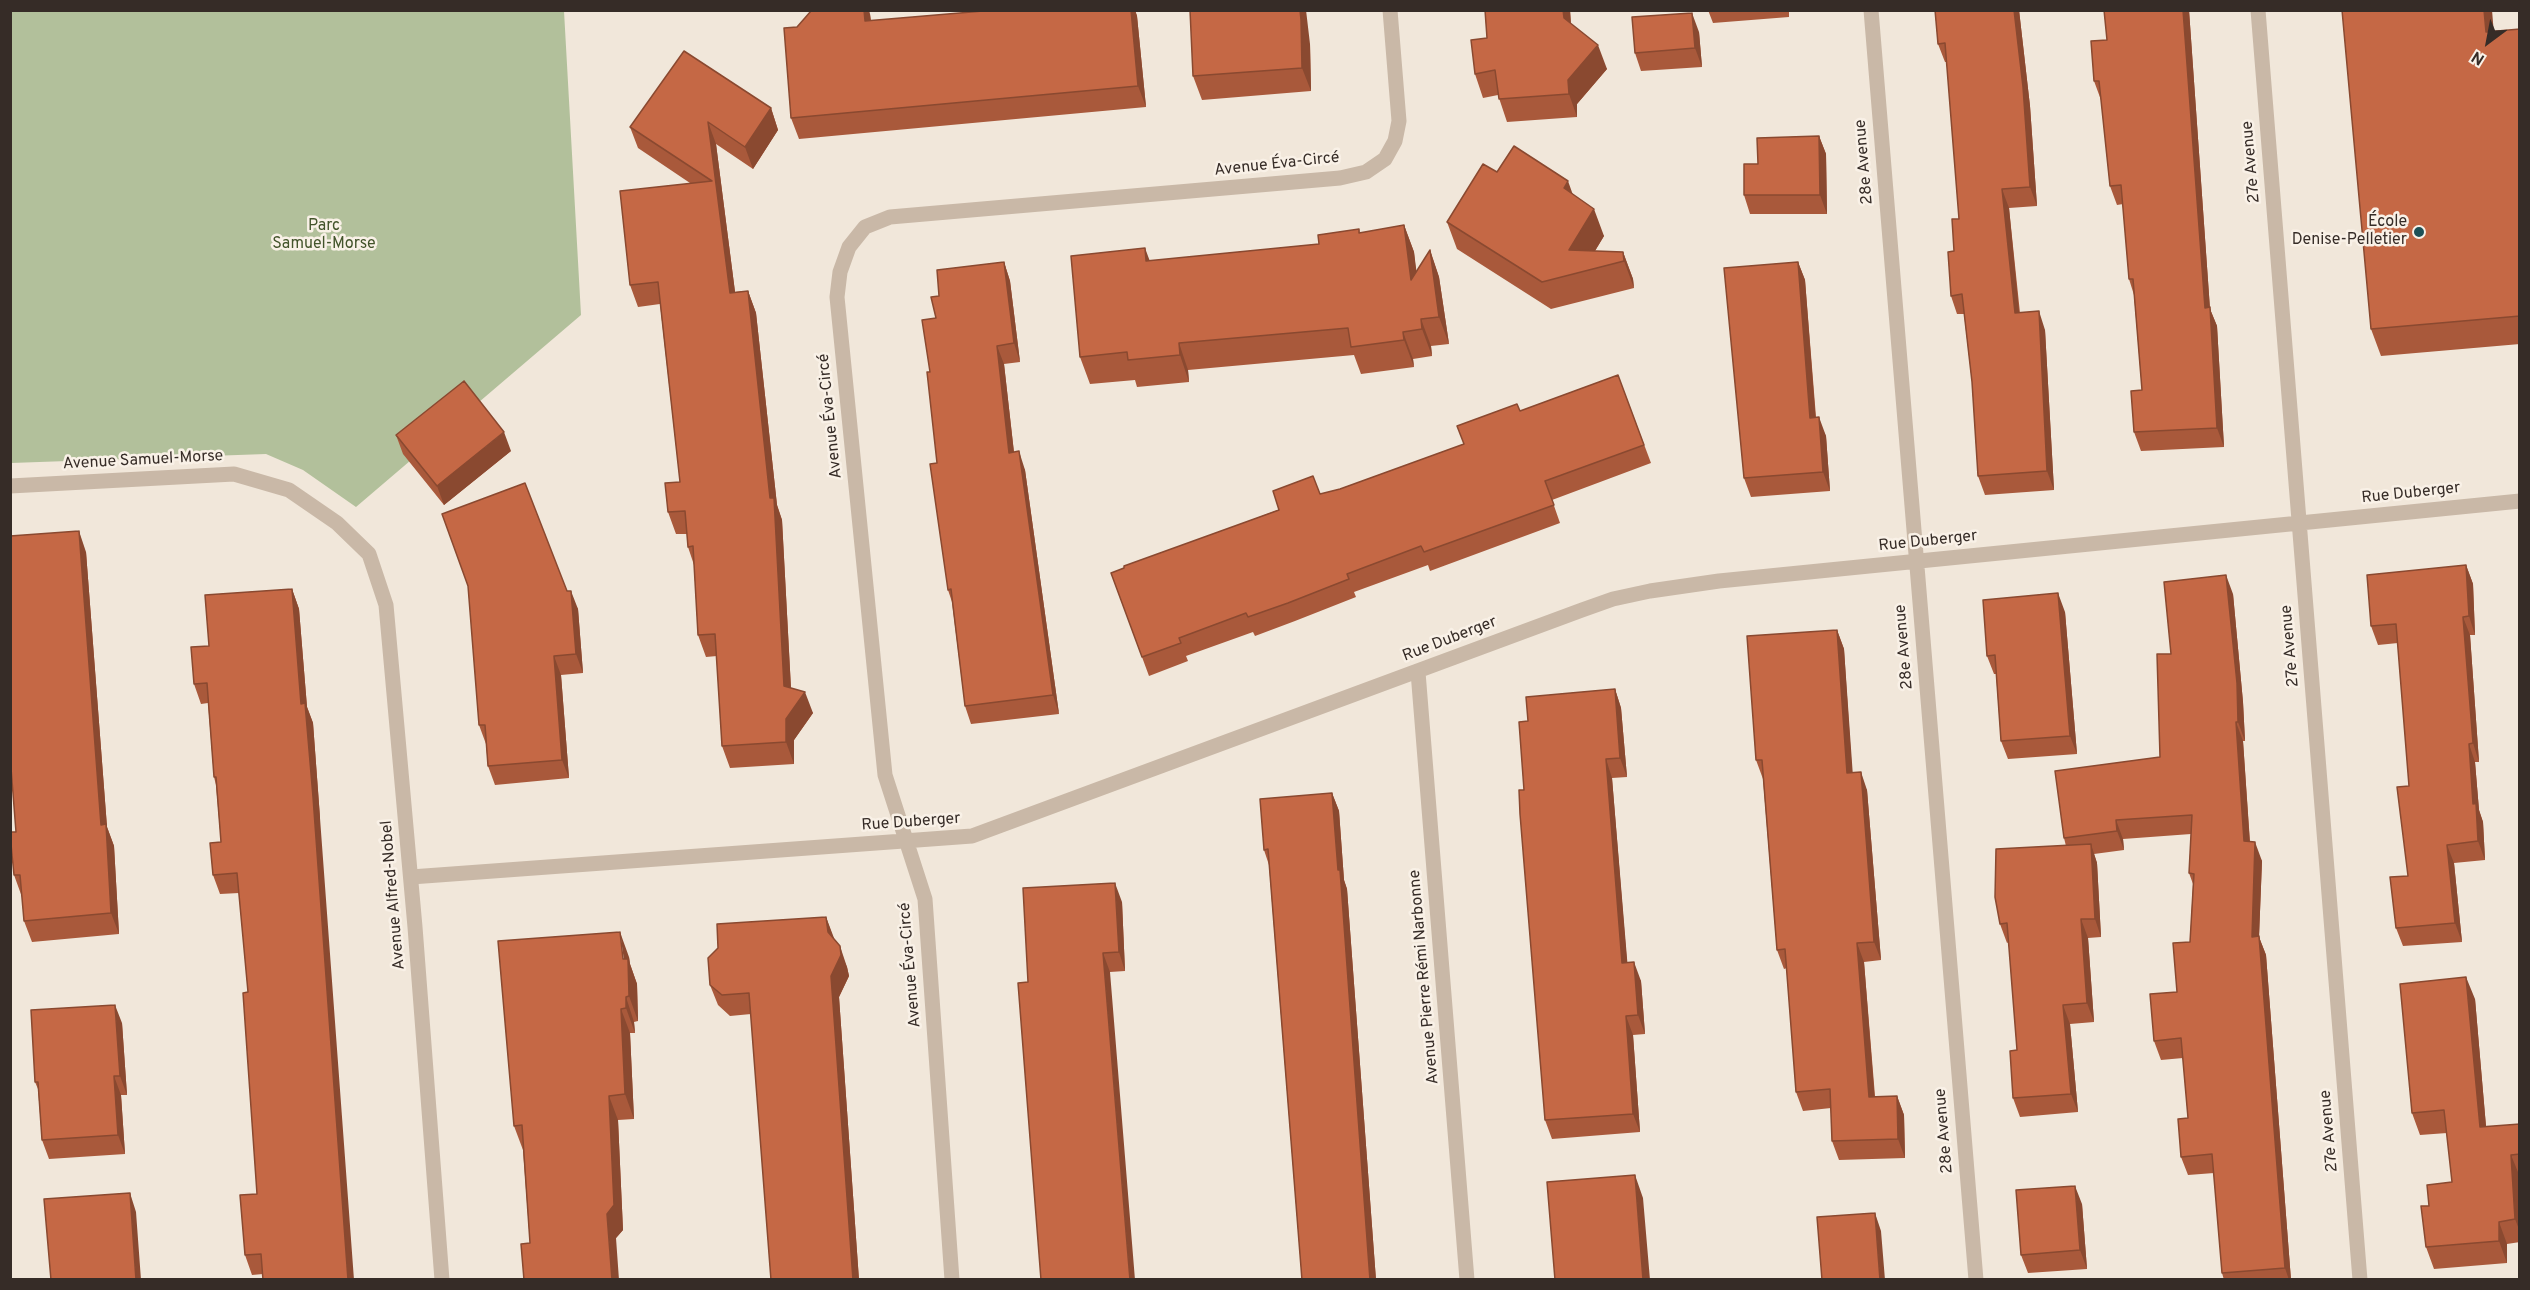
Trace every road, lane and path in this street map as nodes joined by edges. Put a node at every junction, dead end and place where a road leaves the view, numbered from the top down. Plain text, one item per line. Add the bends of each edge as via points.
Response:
1 (1390, 10) edge
2 (1871, 10) edge
3 (2258, 10) edge
4 (10, 486) edge
5 (2520, 501) edge
6 (337, 523) joint
7 (2299, 523) junction
8 (1916, 561) junction
9 (1418, 672) junction
10 (907, 840) junction
11 (411, 877) junction
12 (442, 1280) edge
13 (952, 1280) edge
14 (1467, 1280) edge
15 (1976, 1280) edge
16 (2360, 1280) edge

1 - 10 street, Avenue Éva-Circé via 1399,120 1395,141 1385,159 1366,172 1340,178 890,217 865,228 849,247 837,297 885,775
2 - 8 street, 28e Avenue
3 - 7 street, 27e Avenue
4 - 6 street, Avenue Samuel-Morse via 234,474 289,490
5 - 7 street, Rue Duberger
6 - 11 street, Avenue Alfred-Nobel via 369,554 386,605
7 - 8 street, Rue Duberger
7 - 16 street, 27e Avenue
8 - 9 street, Rue Duberger via 1641,592
8 - 15 street, 28e Avenue
9 - 10 street, Rue Duberger via 972,836
9 - 14 street, Avenue Pierre Rémi Narbonne
10 - 11 street, Rue Duberger
10 - 13 street, Avenue Éva-Circé via 924,899
11 - 12 street, Avenue Alfred-Nobel

